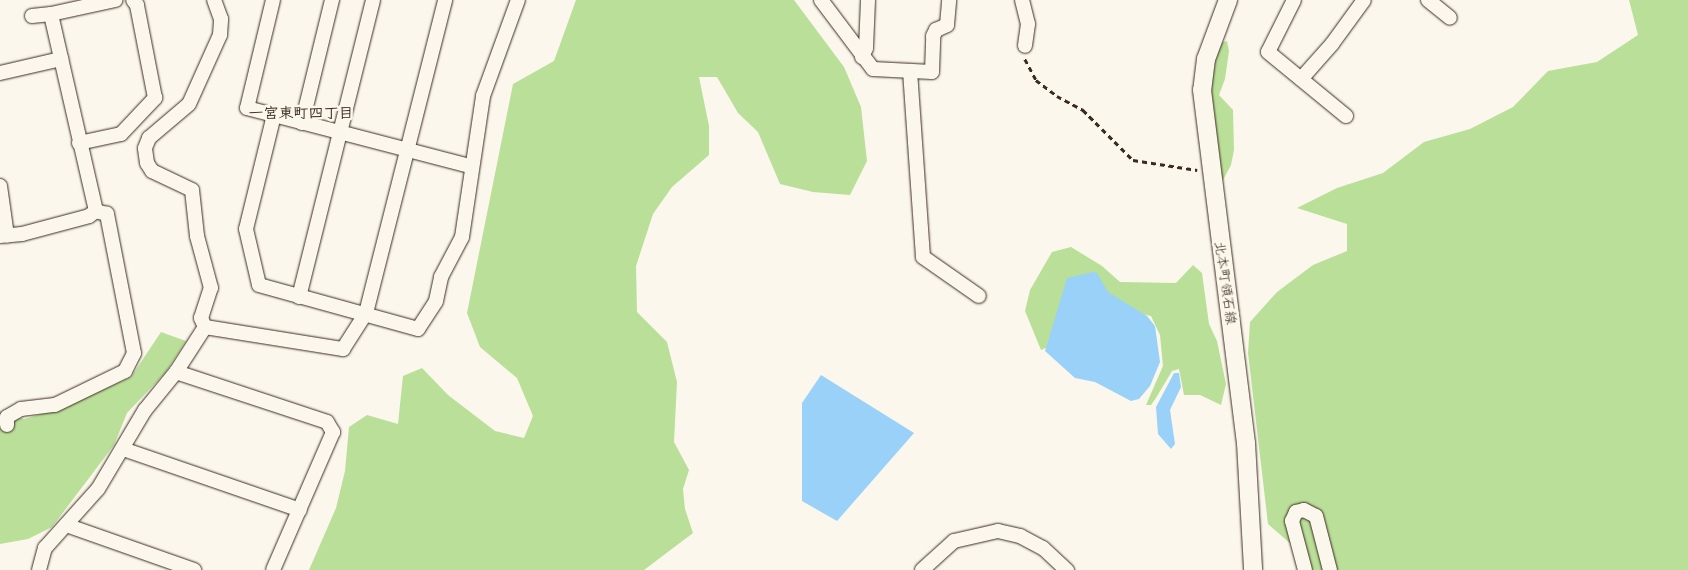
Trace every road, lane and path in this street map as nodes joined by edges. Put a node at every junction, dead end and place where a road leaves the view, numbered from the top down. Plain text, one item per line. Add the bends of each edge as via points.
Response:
1 (115, 0) edge
2 (134, 0) edge
3 (214, 0) edge
4 (273, 0) edge
5 (332, 0) edge
6 (373, 0) edge
7 (444, 0) edge
8 (518, 0) edge
9 (821, 0) edge
10 (868, 0) edge
11 (949, 0) edge
12 (1022, 0) edge
13 (1228, 0) edge
14 (1294, 0) edge
15 (1364, 0) edge
16 (1428, 0) edge
17 (51, 14) junction
18 (32, 16) dead end
19 (1450, 18) dead end
20 (1025, 46) joint
21 (862, 57) junction
22 (61, 59) junction
23 (910, 71) junction
24 (0, 72) edge
25 (1301, 79) junction
26 (274, 116) junction
27 (1346, 116) dead end
28 (302, 123) junction
29 (341, 133) junction
30 (80, 143) junction
31 (407, 150) junction
32 (470, 166) junction
33 (1210, 172) junction
34 (0, 186) edge
35 (96, 211) junction
36 (3, 236) edge
37 (979, 296) dead end
38 (299, 297) junction
39 (366, 314) junction
40 (205, 327) junction
41 (176, 372) junction
42 (7, 424) dead end
43 (123, 449) junction
44 (300, 510) junction
45 (66, 525) junction
46 (40, 570) edge
47 (194, 570) edge
48 (273, 570) edge
49 (922, 570) edge
50 (1067, 570) edge
51 (1253, 570) edge
52 (1305, 570) edge
53 (1330, 570) edge

1 - 17 street
2 - 30 street via 155,98 121,134
3 - 40 street via 221,19 220,35 189,104 149,138 145,148 152,171 192,190 197,236 211,288 201,318
4 - 26 street via 247,108
5 - 28 street
6 - 29 street
7 - 31 street
8 - 32 street via 490,69
9 - 21 street via 827,4
10 - 21 street via 866,48
11 - 23 street via 947,25 936,30 933,36 932,72
12 - 20 street via 1028,24
13 - 33 main road, 北本町領石線 via 1206,58 1202,90
14 - 25 street via 1268,52
15 - 25 street
16 - 19 street
17 - 18 street
17 - 22 street
20 - 33 path via 1025,59 1036,80 1056,96 1083,110 1133,160
21 - 23 street via 873,69
22 - 24 street
22 - 30 street
23 - 37 street via 923,257
25 - 27 street
26 - 28 street
26 - 38 street via 246,229 259,285
28 - 29 street
29 - 31 street
29 - 38 street
30 - 35 street
31 - 32 street
31 - 39 street
32 - 39 street via 462,237 441,277 436,300 427,318 418,329
33 - 51 main road, 北本町領石線 via 1246,443
34 - 36 street
35 - 36 street via 89,216
35 - 42 street via 107,214 134,353 125,371 55,405 21,409 7,417
38 - 39 street
39 - 40 street via 343,349
40 - 41 street
41 - 43 street via 145,410
41 - 44 street via 327,422 333,432
43 - 44 street
43 - 45 street via 98,489
44 - 48 street
45 - 46 street via 46,548
45 - 47 street
49 - 50 street via 954,541 998,531 1020,536 1044,548
52 - 53 street via 1292,521 1296,512 1304,510 1316,516

